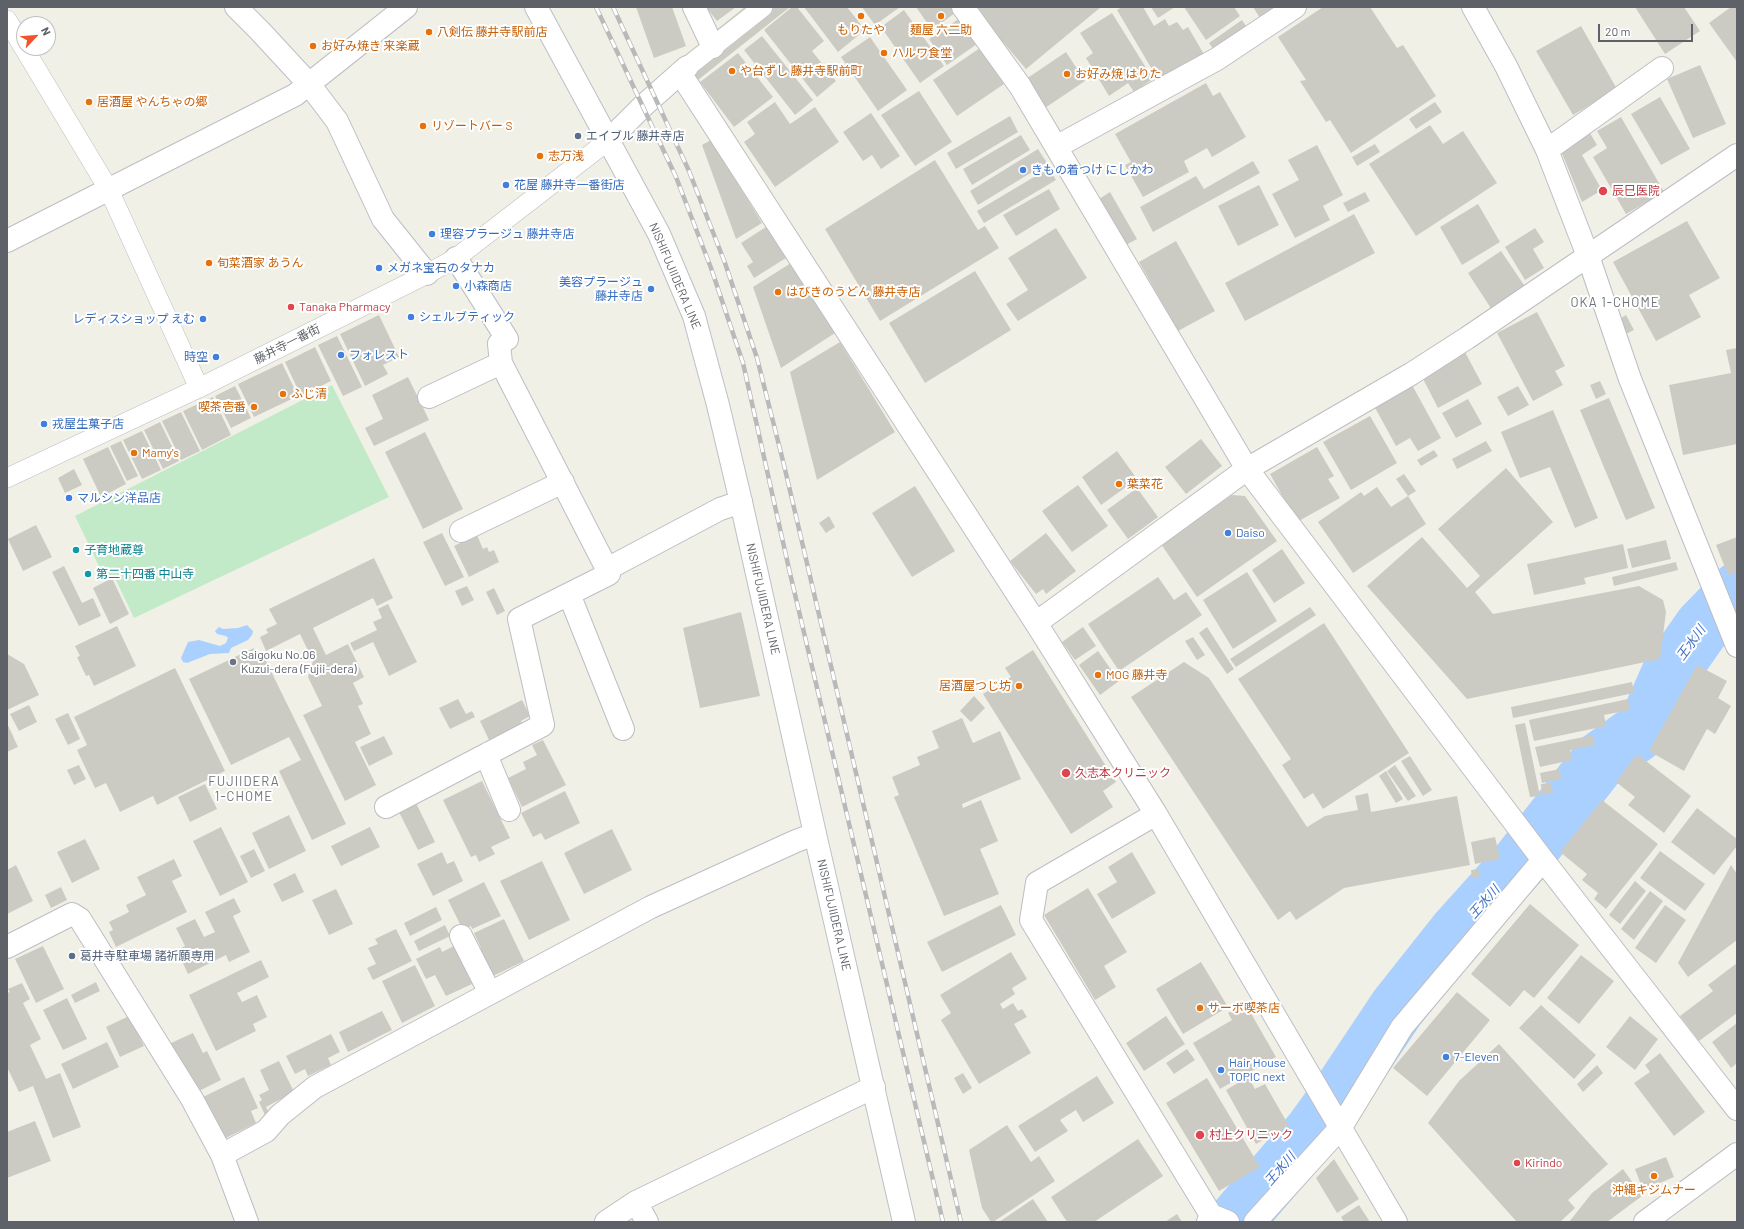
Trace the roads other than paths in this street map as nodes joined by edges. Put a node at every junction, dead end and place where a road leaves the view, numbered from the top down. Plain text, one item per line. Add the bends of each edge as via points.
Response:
1 (236, 7) edge
2 (406, 7) edge
3 (536, 7) edge
4 (694, 7) edge
5 (763, 7) edge
6 (963, 7) edge
7 (1295, 7) edge
8 (1473, 7) edge
9 (7, 20) edge
10 (713, 47) junction
11 (1662, 68) dead end
12 (684, 70) junction
13 (309, 84) junction
14 (609, 140) junction
15 (1056, 147) junction
16 (1547, 150) junction
17 (1737, 155) edge
18 (109, 190) junction
19 (7, 241) edge
20 (1588, 256) junction
21 (456, 258) junction
22 (427, 274) junction
23 (501, 363) junction
24 (199, 388) junction
25 (429, 397) dead end
26 (1247, 469) junction
27 (7, 478) edge
28 (562, 482) junction
29 (741, 502) junction
30 (461, 531) dead end
31 (606, 569) junction
32 (569, 594) junction
33 (1036, 623) junction
34 (1733, 637) edge
35 (623, 729) dead end
36 (489, 753) junction
37 (386, 807) dead end
38 (509, 810) dead end
39 (1156, 814) junction
40 (815, 834) junction
41 (1543, 860) junction
42 (461, 936) dead end
43 (7, 947) edge
44 (490, 993) junction
45 (874, 1087) junction
46 (1737, 1109) edge
47 (1341, 1127) junction
48 (1737, 1154) edge
49 (222, 1155) junction
50 (636, 1202) junction
51 (1216, 1220) edge
52 (247, 1222) edge
53 (606, 1222) edge
54 (647, 1222) edge
55 (904, 1222) edge
56 (1255, 1222) edge
57 (1396, 1222) edge
58 (1645, 1222) edge

1 - 13 street
2 - 13 street
3 - 14 street, NISHIFUJIIDERA LINE
4 - 10 street
5 - 10 street
6 - 15 street via 1020,86
7 - 15 street via 1217,59
8 - 16 street via 1506,66
9 - 18 street
10 - 12 street
11 - 16 street
12 - 14 street
12 - 33 street
13 - 18 street via 295,95
13 - 22 street via 337,121 383,218
14 - 21 street, 藤井寺一番街
14 - 29 street, NISHIFUJIIDERA LINE via 659,234 694,316
15 - 26 street
16 - 20 street
17 - 20 street
18 - 19 street
18 - 24 street
20 - 26 street via 1411,374
20 - 34 street via 1630,379
21 - 22 street, 藤井寺一番街
21 - 23 street via 507,339 499,344
22 - 24 street, 藤井寺一番街
23 - 25 street
23 - 28 street
24 - 27 street, 藤井寺一番街
26 - 33 street
26 - 41 street
28 - 30 street
28 - 31 street
29 - 31 street via 720,509
29 - 40 street, NISHIFUJIIDERA LINE
31 - 32 street via 609,574
32 - 35 street
32 - 36 street via 519,620 543,725
33 - 39 street
36 - 37 street
36 - 38 street via 489,762
39 - 47 street
39 - 51 street via 1037,883 1031,920
40 - 44 street via 651,907
40 - 45 street, NISHIFUJIIDERA LINE
41 - 46 street
41 - 47 street via 1402,1026
42 - 44 street
43 - 49 street via 72,914 80,918 192,1099
44 - 49 street via 315,1087 280,1115 266,1131
45 - 50 street
45 - 55 street, NISHIFUJIIDERA LINE
47 - 56 street
47 - 57 street
48 - 58 street
49 - 52 street
50 - 53 street
50 - 54 street

